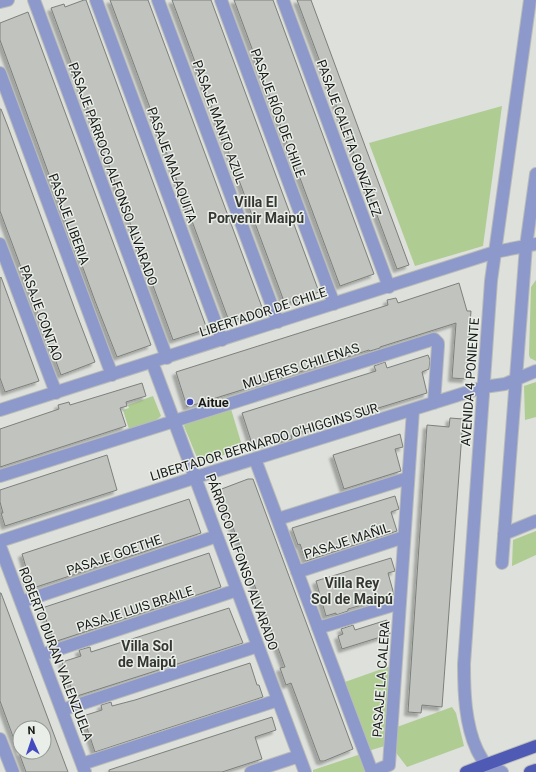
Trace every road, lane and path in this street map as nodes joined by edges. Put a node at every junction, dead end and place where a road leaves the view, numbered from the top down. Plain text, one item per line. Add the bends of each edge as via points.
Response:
1 (8, 0) edge
2 (34, 0) edge
3 (96, 0) edge
4 (158, 0) edge
5 (221, 0) edge
6 (283, 0) edge
7 (530, 0) edge
8 (0, 2) edge
9 (0, 73) edge
10 (536, 174) edge
11 (0, 244) edge
12 (531, 245) edge
13 (495, 252) junction
14 (389, 287) junction
15 (334, 304) junction
16 (278, 322) junction
17 (222, 340) junction
18 (166, 358) junction
19 (152, 362) junction
20 (536, 372) edge
21 (112, 375) junction
22 (515, 381) junction
23 (484, 387) junction
24 (56, 393) junction
25 (434, 403) junction
26 (0, 410) edge
27 (413, 410) junction
28 (174, 421) junction
29 (256, 459) junction
30 (0, 476) edge
31 (195, 478) junction
32 (408, 478) junction
33 (278, 519) junction
34 (536, 521) edge
35 (504, 534) junction
36 (217, 536) junction
37 (404, 537) junction
38 (0, 542) edge
39 (0, 546) edge
40 (502, 563) dead end
41 (297, 572) junction
42 (237, 590) junction
43 (21, 602) junction
44 (400, 603) junction
45 (318, 628) junction
46 (258, 646) junction
47 (41, 655) junction
48 (278, 700) junction
49 (62, 710) junction
50 (0, 739) edge
51 (536, 746) edge
52 (299, 756) junction
53 (83, 768) edge
54 (487, 768) edge
55 (536, 770) edge
56 (13, 772) edge
57 (250, 772) edge
58 (305, 772) edge
59 (372, 772) edge
60 (466, 772) edge
61 (502, 772) edge
62 (530, 772) edge

1 - 8 street
2 - 18 street, PASAJE PÁRROCO ALFONSO ALVARADO
3 - 17 street, PASAJE MALAQUITA
4 - 16 street, PASAJE MANTO AZUL
5 - 15 street, PASAJE RÍOS DE CHILE
6 - 14 street, PASAJE CALETA GONZÁLEZ
7 - 13 street, AVENIDA 4 PONIENTE
9 - 21 street, PASAJE LIBERIA
10 - 12 street
11 - 24 street, PASAJE CONTAO
12 - 13 street, LIBERTADOR DE CHILE
12 - 22 street
13 - 14 street, LIBERTADOR DE CHILE
13 - 23 street, AVENIDA 4 PONIENTE
14 - 15 street, LIBERTADOR DE CHILE
15 - 16 street, LIBERTADOR DE CHILE
16 - 17 street, LIBERTADOR DE CHILE
17 - 18 street, LIBERTADOR DE CHILE
18 - 19 street, LIBERTADOR DE CHILE
19 - 21 street, LIBERTADOR DE CHILE
19 - 28 street, PÁRROCO ALFONSO ALVARADO
20 - 22 street, LIBERTADOR BERNARDO O'HIGGINS SUR
21 - 24 street, LIBERTADOR DE CHILE
22 - 23 street, LIBERTADOR BERNARDO O'HIGGINS SUR
22 - 35 street
23 - 25 street, LIBERTADOR BERNARDO O'HIGGINS SUR
23 - 54 street, AVENIDA 4 PONIENTE via 464,682 473,736
24 - 26 street, LIBERTADOR DE CHILE
25 - 27 street, LIBERTADOR BERNARDO O'HIGGINS SUR
25 - 28 street, MUJERES CHILENAS via 438,346 434,339
27 - 29 street, LIBERTADOR BERNARDO O'HIGGINS SUR
27 - 32 street, PASAJE LA CALERA
28 - 30 street, MUJERES CHILENAS
28 - 31 street, PÁRROCO ALFONSO ALVARADO
29 - 31 street, LIBERTADOR BERNARDO O'HIGGINS SUR
29 - 33 street
31 - 36 street, PÁRROCO ALFONSO ALVARADO
31 - 38 street, LIBERTADOR BERNARDO O'HIGGINS SUR
32 - 33 street
32 - 37 street, PASAJE LA CALERA
33 - 41 street
34 - 35 street
35 - 40 street
36 - 42 street, PÁRROCO ALFONSO ALVARADO
36 - 43 street, PASAJE GOETHE
37 - 41 street, PASAJE MAÑIL
37 - 44 street, PASAJE LA CALERA
39 - 43 street, ROBERTO DURAN VALENZUELA
41 - 45 street
42 - 46 street, PÁRROCO ALFONSO ALVARADO
42 - 47 street, PASAJE LUIS BRAILE
43 - 47 street, ROBERTO DURAN VALENZUELA
44 - 45 street
44 - 59 street, PASAJE LA CALERA via 388,765
45 - 59 street
46 - 48 street, PÁRROCO ALFONSO ALVARADO
46 - 49 street
47 - 49 street, ROBERTO DURAN VALENZUELA
48 - 52 street, PÁRROCO ALFONSO ALVARADO
48 - 53 street
49 - 53 street, ROBERTO DURAN VALENZUELA
50 - 56 street
51 - 54 main road
52 - 57 street
52 - 58 street, PÁRROCO ALFONSO ALVARADO
54 - 60 main road
54 - 61 street
55 - 62 main road

